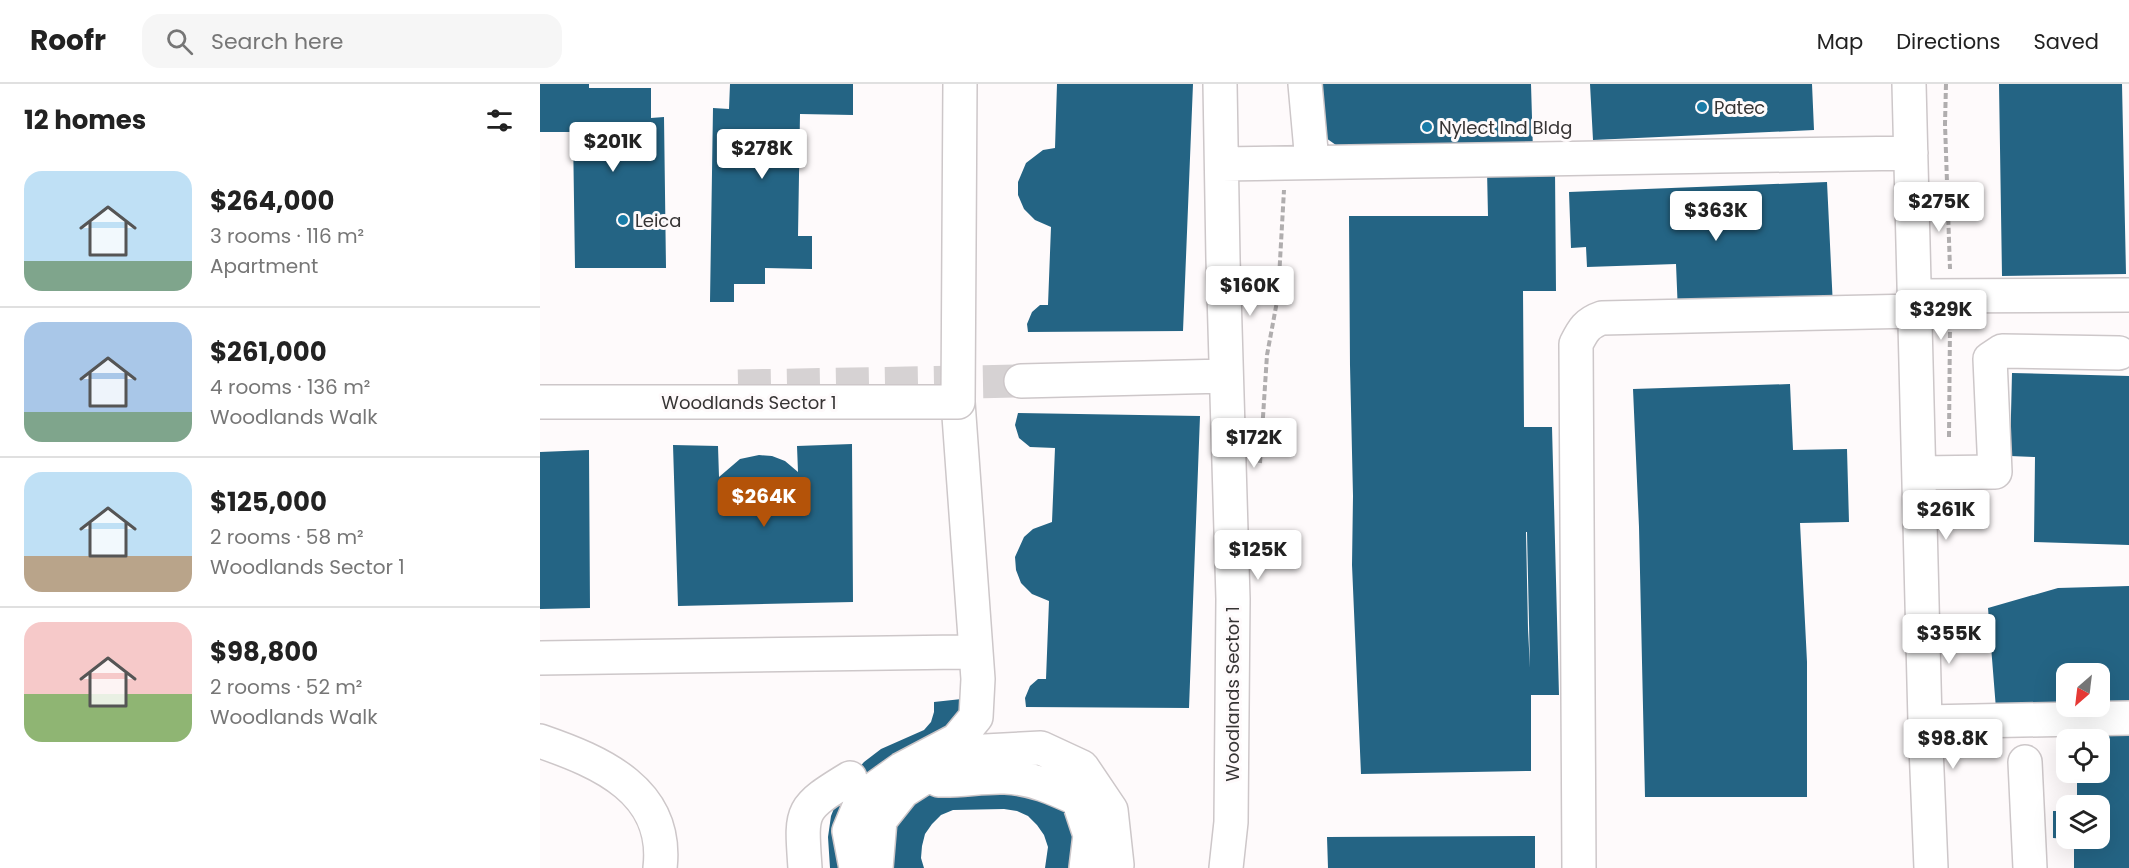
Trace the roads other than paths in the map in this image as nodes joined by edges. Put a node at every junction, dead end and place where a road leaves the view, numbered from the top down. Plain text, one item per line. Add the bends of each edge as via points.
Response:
1 (960, 84) edge
2 (1220, 84) edge
3 (1305, 84) edge
4 (1909, 84) edge
5 (1911, 153) junction
6 (1299, 163) junction
7 (1222, 164) junction
8 (2129, 295) edge
9 (1916, 303) junction
10 (2119, 353) dead end
11 (1226, 376) junction
12 (1021, 381) tunnel mouth
13 (540, 402) edge
14 (958, 402) junction
15 (1919, 473) junction
16 (961, 652) dead end
17 (540, 658) edge
18 (2129, 718) edge
19 (1925, 722) junction
20 (540, 741) edge
21 (2025, 762) dead end
22 (850, 778) dead end
23 (939, 780) dead end
24 (660, 868) edge
25 (805, 868) edge
26 (856, 868) edge
27 (876, 868) edge
28 (1086, 868) edge
29 (1116, 868) edge
30 (1226, 868) edge
31 (1579, 868) edge
32 (1931, 868) edge
33 (2030, 868) edge

1 - 14 street, bridge
2 - 7 street, Woodlands Sector 1
3 - 6 street
4 - 5 street
5 - 6 street
5 - 9 street
6 - 7 street
7 - 11 street, Woodlands Sector 1
8 - 9 street
9 - 15 street
9 - 31 street via 1602,318 1583,330 1576,344
10 - 15 street via 1996,354 1990,359 1995,472
11 - 12 street
11 - 30 street, Woodlands Sector 1 via 1233,615 1232,822
13 - 14 street, Woodlands Sector 1, bridge
14 - 26 street via 978,679 976,717 957,740 920,758 863,797 849,831
15 - 19 street
16 - 17 street
18 - 19 street
19 - 32 street
20 - 24 street via 589,759 636,792 656,824
21 - 33 street
22 - 25 street via 808,808 802,825
23 - 28 street via 1005,777 1040,782 1078,799 1090,835
27 - 29 street via 880,820 903,791 942,766 986,751 1041,748 1082,767 1111,810

